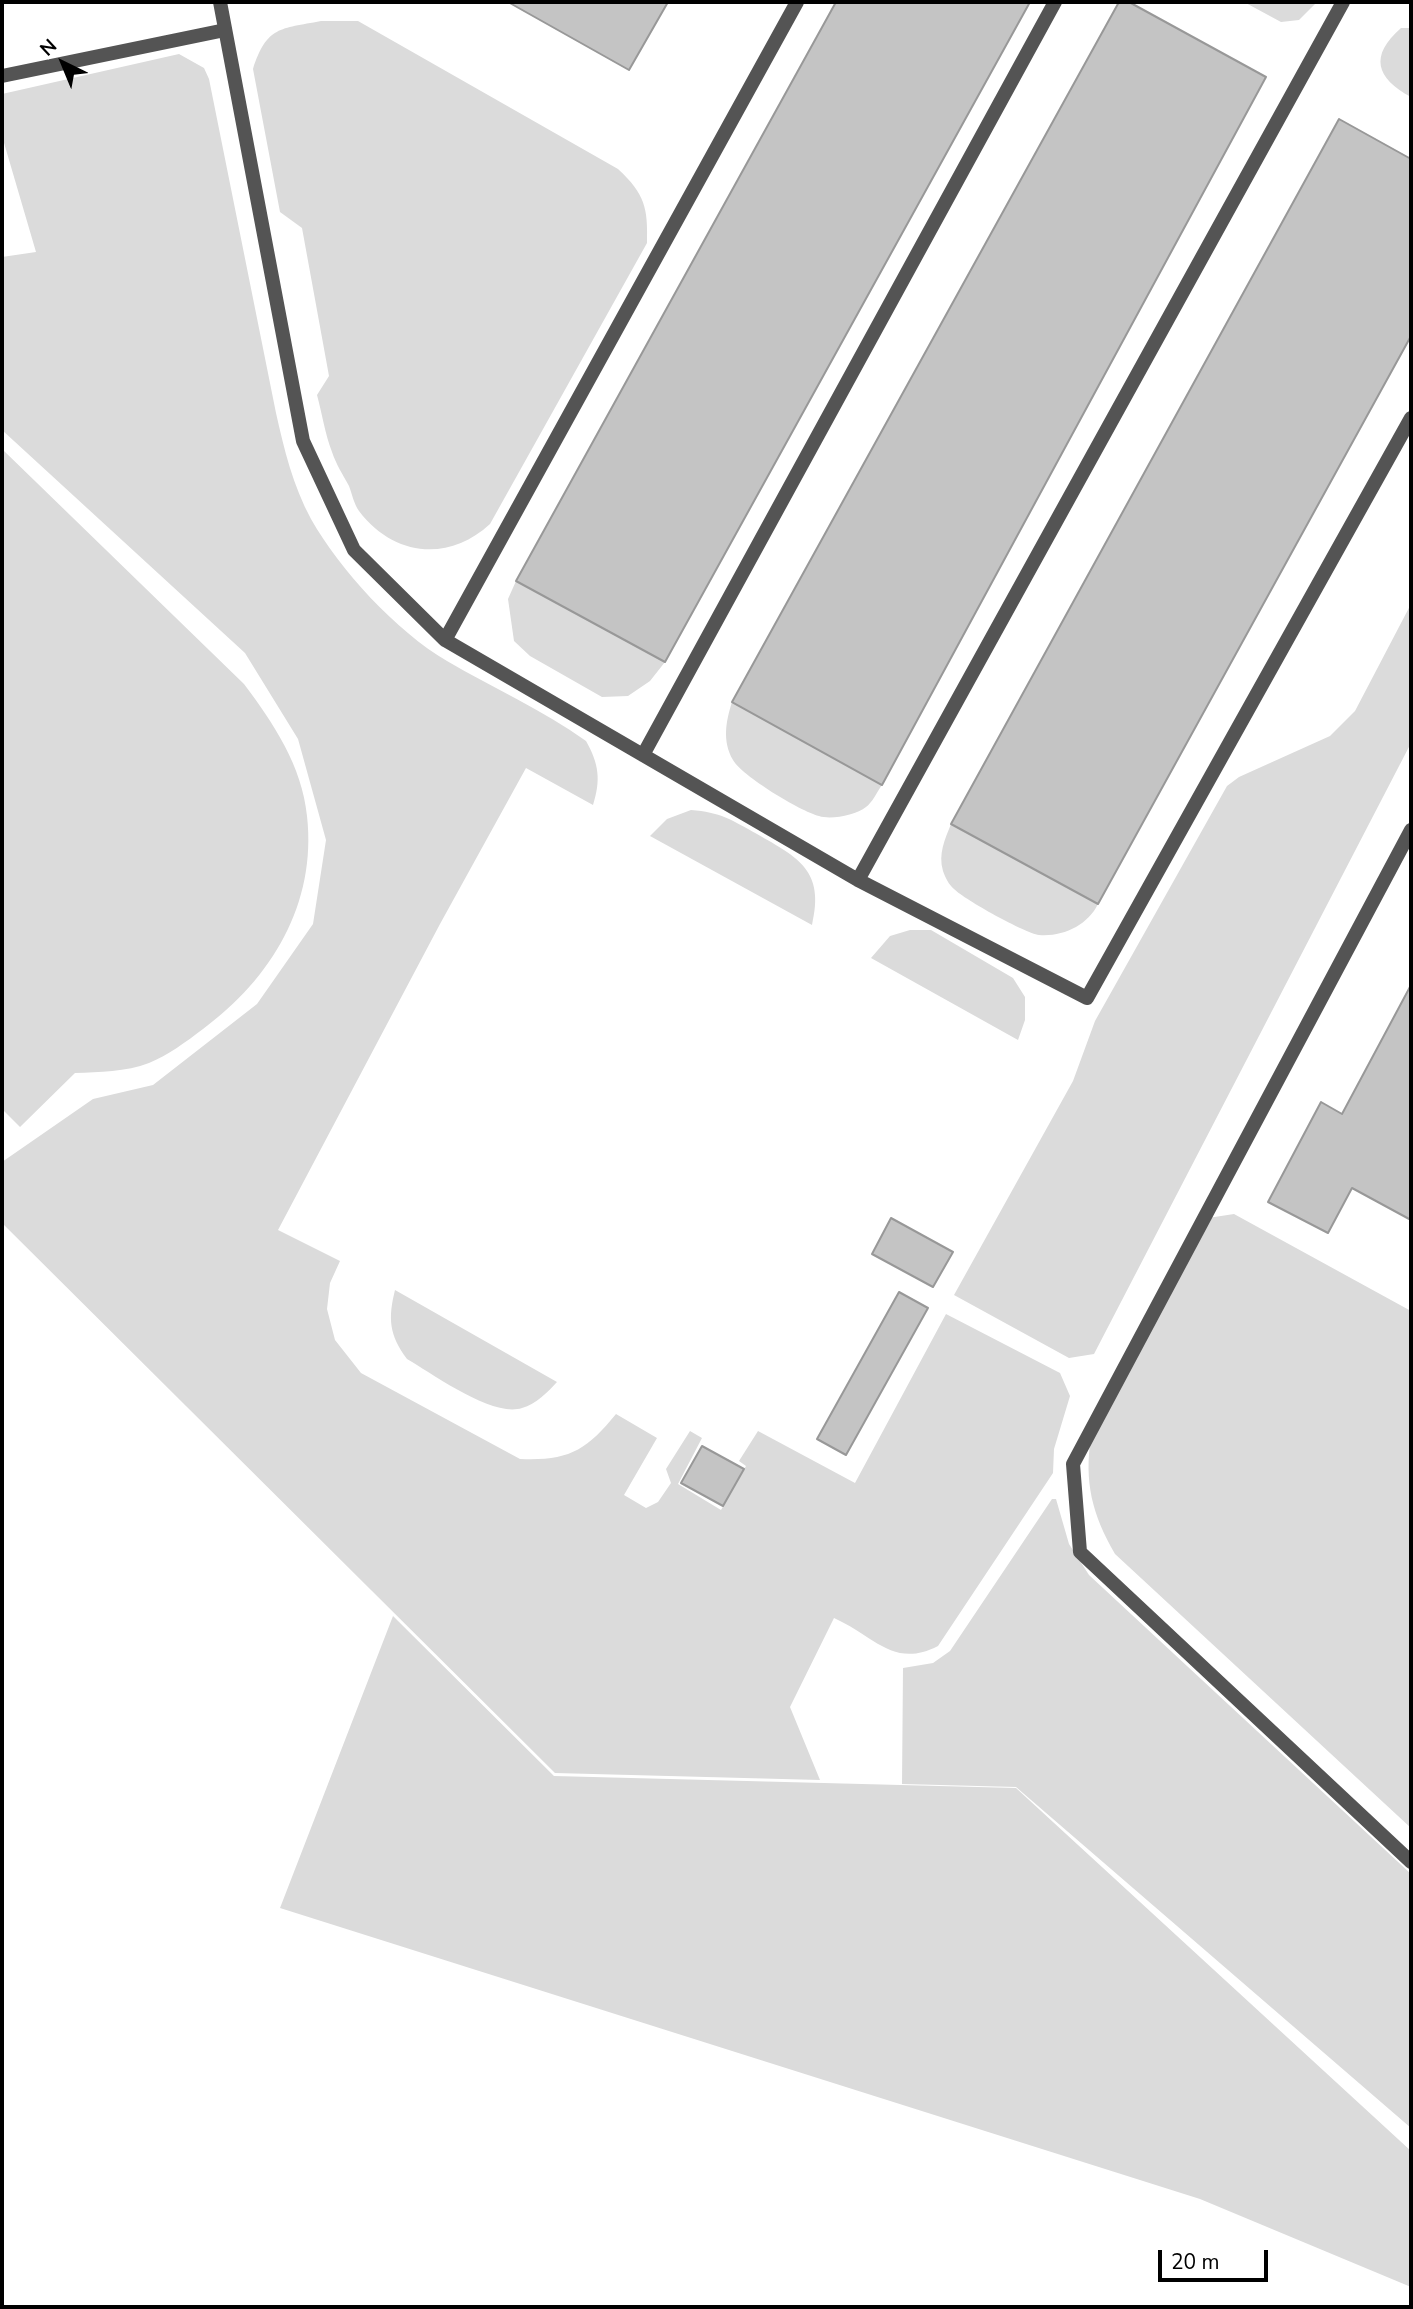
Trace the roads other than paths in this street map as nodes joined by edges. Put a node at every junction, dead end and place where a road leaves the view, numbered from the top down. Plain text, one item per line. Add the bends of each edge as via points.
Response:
1 (220, 2) edge
2 (797, 2) edge
3 (1055, 2) edge
4 (1343, 2) edge
5 (225, 30) junction
6 (2, 76) edge
7 (1411, 418) edge
8 (445, 640) junction
9 (643, 755) junction
10 (1411, 831) edge
11 (858, 880) junction
12 (1411, 1862) edge

1 - 5 street
2 - 8 street
3 - 9 street
4 - 11 street
5 - 6 street
5 - 8 street via 303,441 354,550
7 - 11 street via 1087,998
8 - 9 street
9 - 11 street
10 - 12 street via 1073,1464 1080,1552

